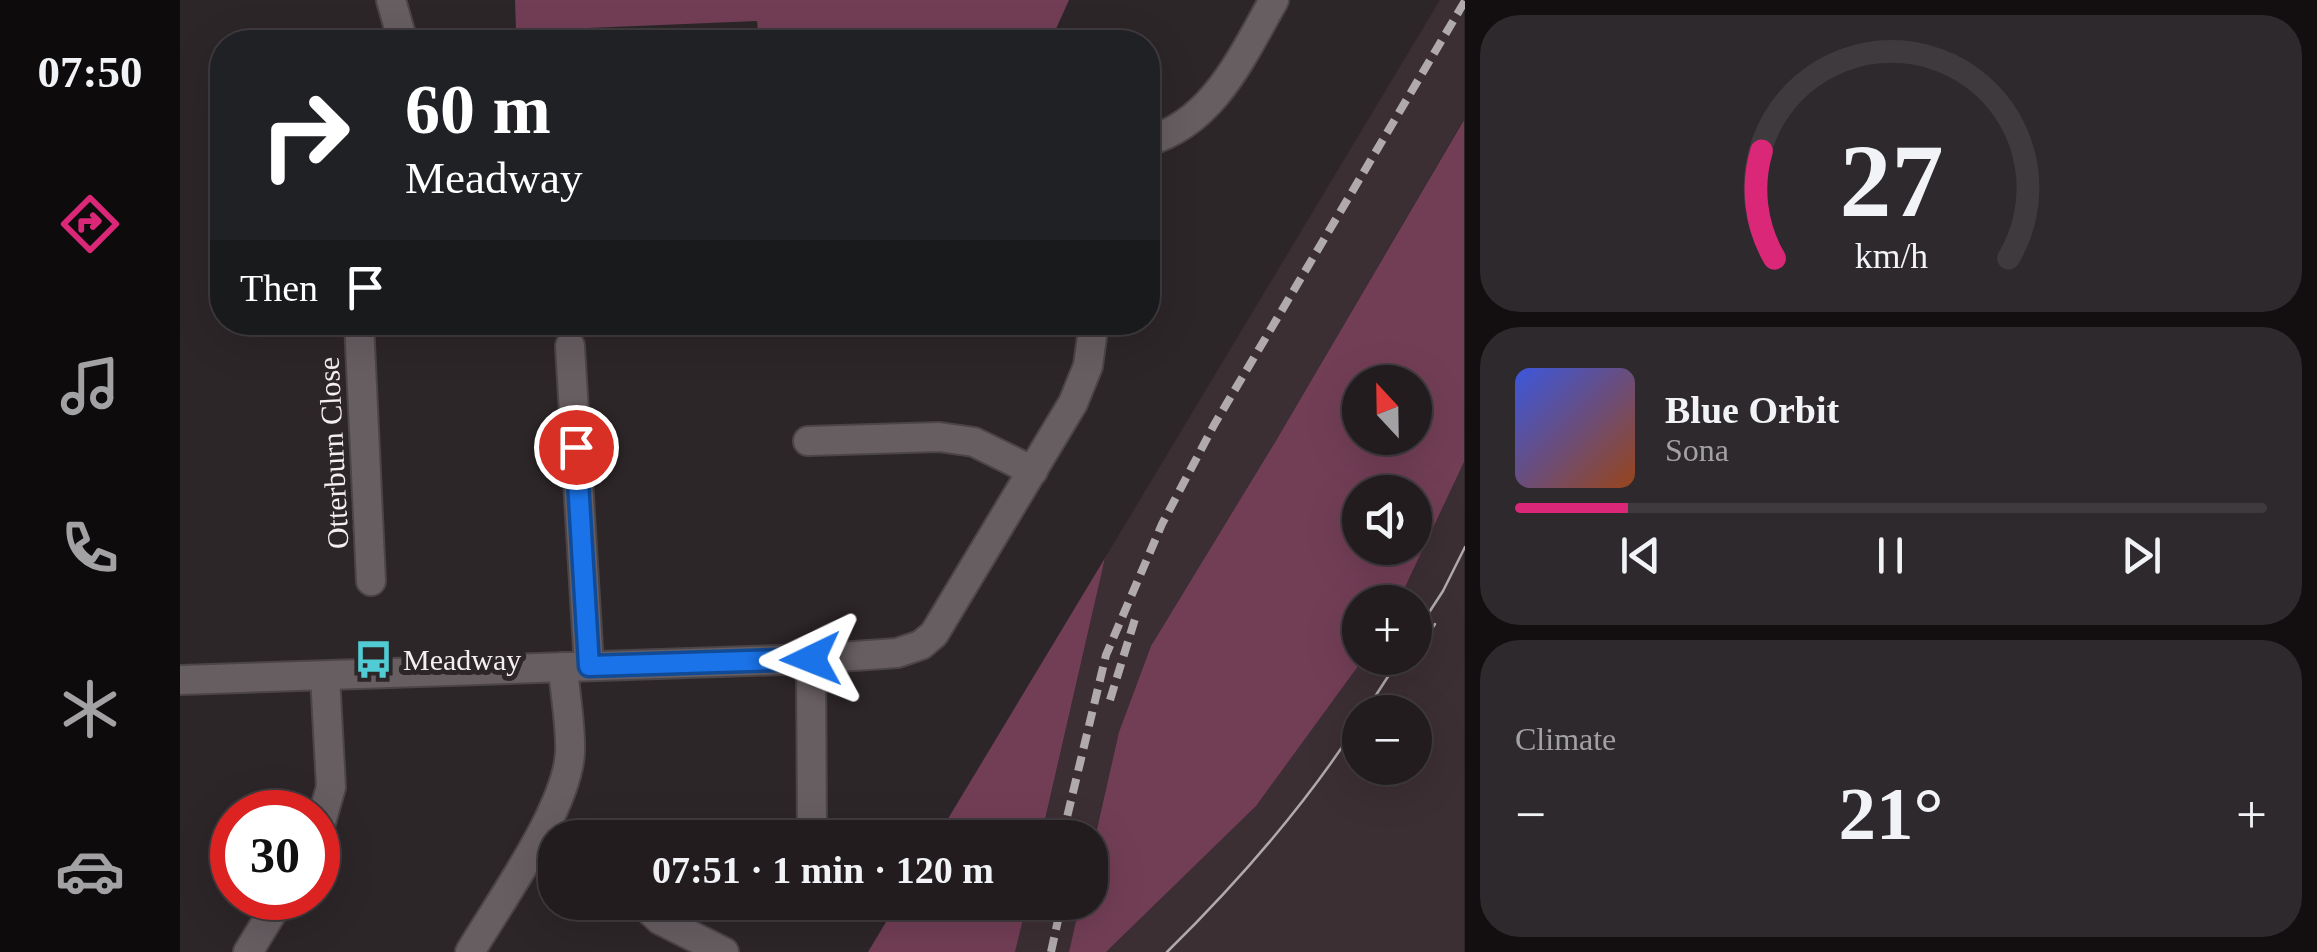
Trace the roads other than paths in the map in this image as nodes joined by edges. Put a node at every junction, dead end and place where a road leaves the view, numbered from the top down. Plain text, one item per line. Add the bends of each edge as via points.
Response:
1 (391, 0) edge
2 (1274, 0) edge
3 (400, 30) edge
4 (1160, 136) edge
5 (360, 335) edge
6 (1092, 335) edge
7 (570, 346) dead end
8 (808, 441) dead end
9 (1033, 471) junction
10 (372, 581) dead end
11 (811, 659) junction
12 (576, 667) junction
13 (325, 676) junction
14 (180, 680) edge
15 (330, 790) edge
16 (558, 820) edge
17 (812, 820) edge
18 (538, 857) edge
19 (268, 920) edge
20 (660, 920) edge
21 (248, 952) edge
22 (470, 952) edge
23 (724, 952) edge

1 - 3 street
2 - 4 street via 1209,103
5 - 10 street, Otterburn Close
6 - 9 street via 1073,403
7 - 12 street
8 - 9 street via 938,436 974,442
9 - 11 street via 922,645 897,654
11 - 12 street
11 - 17 street
12 - 13 street
12 - 16 street
13 - 14 street
13 - 15 street
18 - 22 street
19 - 21 street
20 - 23 street

